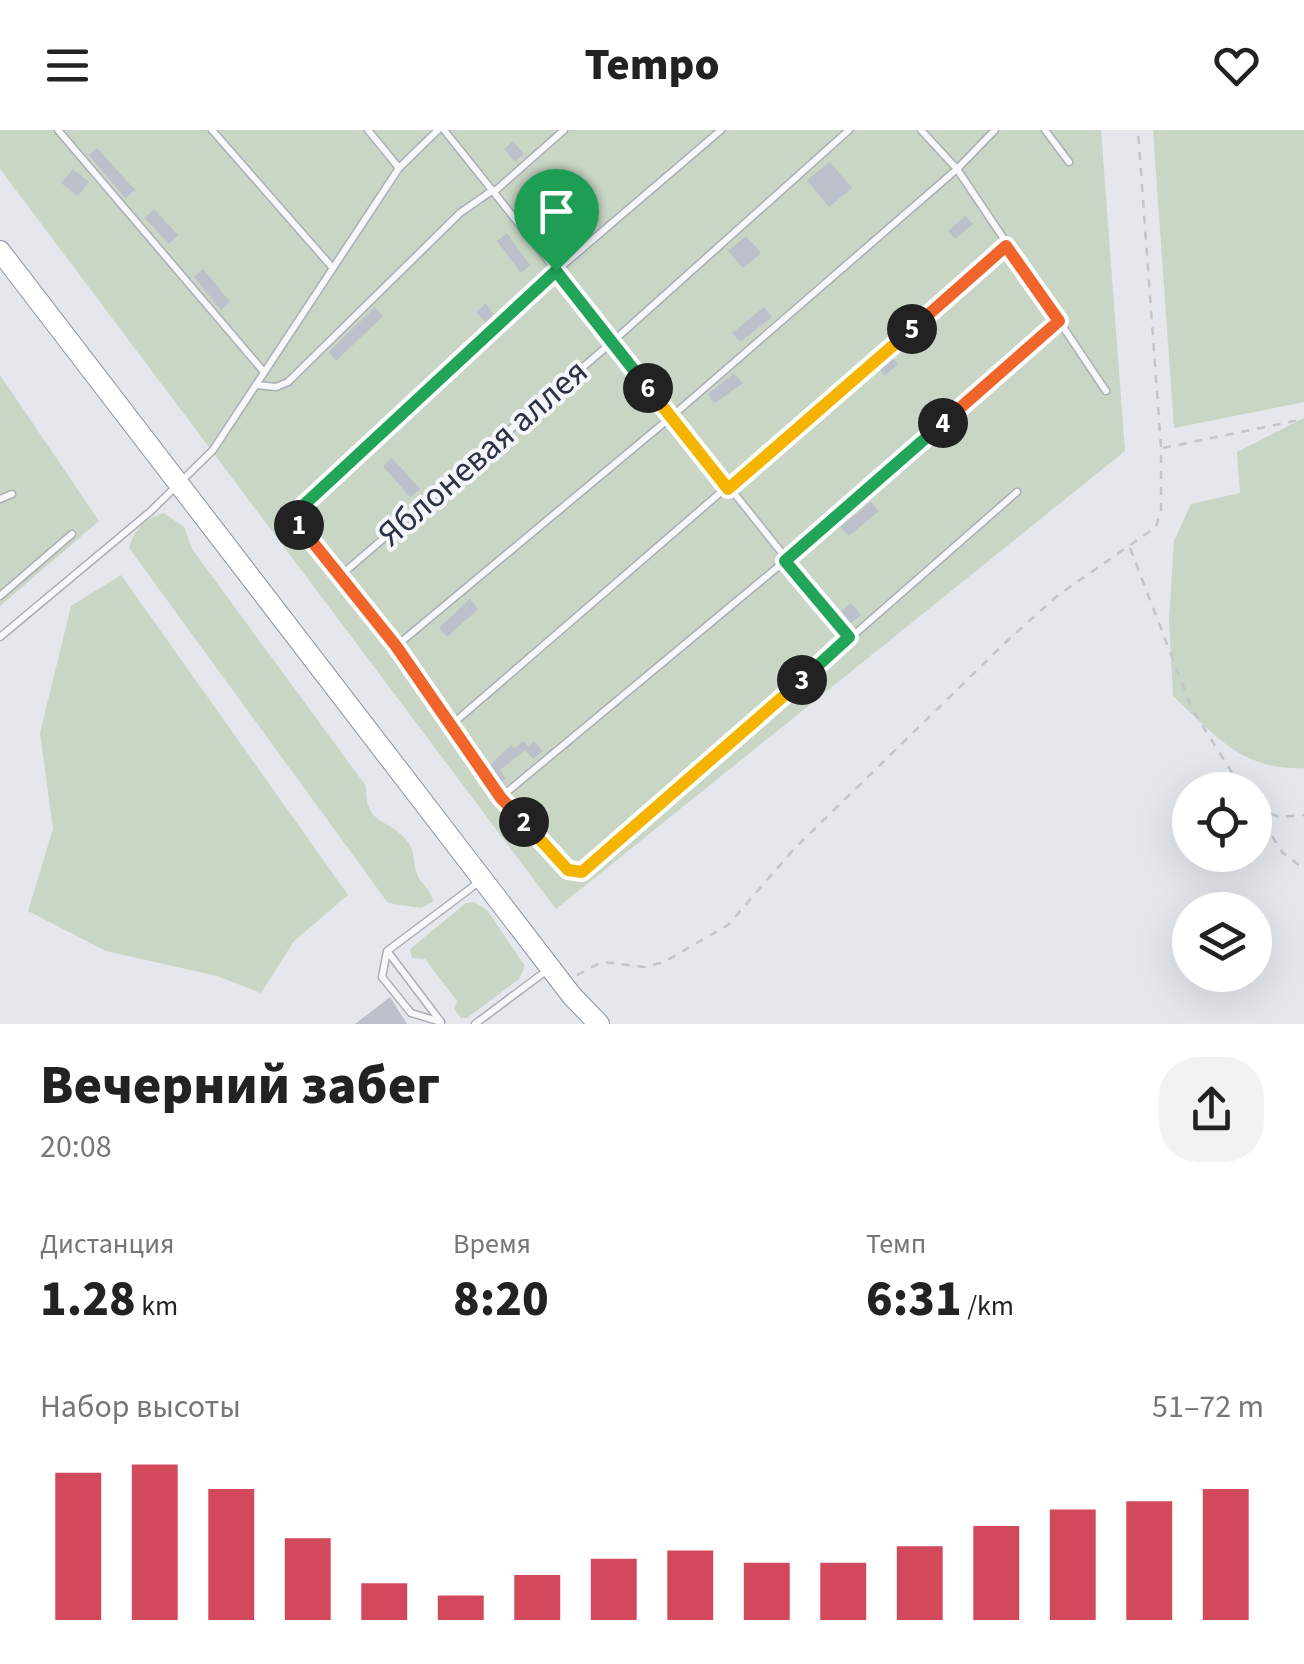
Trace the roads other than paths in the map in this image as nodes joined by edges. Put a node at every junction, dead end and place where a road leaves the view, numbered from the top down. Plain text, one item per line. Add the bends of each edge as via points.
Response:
1 (58, 130) edge
2 (212, 130) edge
3 (368, 130) edge
4 (441, 130) edge
5 (564, 130) edge
6 (721, 130) edge
7 (849, 130) edge
8 (921, 130) edge
9 (995, 130) edge
10 (1045, 130) edge
11 (1068, 162) dead end
12 (399, 168) junction
13 (957, 169) junction
14 (494, 190) junction
15 (1006, 246) junction
16 (0, 251) edge
17 (331, 266) junction
18 (556, 271) junction
19 (1059, 321) junction
20 (611, 344) junction
21 (264, 372) junction
22 (256, 385) junction
23 (1106, 391) dead end
24 (671, 417) junction
25 (180, 484) junction
26 (728, 489) junction
27 (1017, 492) dead end
28 (12, 494) dead end
29 (0, 499) edge
30 (72, 534) dead end
31 (785, 561) junction
32 (340, 575) junction
33 (0, 596) edge
34 (0, 637) edge
35 (849, 637) junction
36 (396, 646) junction
37 (450, 726) junction
38 (501, 798) junction
39 (483, 879) junction
40 (387, 951) junction
41 (562, 982) junction
42 (442, 1023) edge
43 (475, 1024) edge
44 (587, 1024) edge
45 (599, 1024) edge

1 - 21 lane
2 - 17 lane
3 - 12 lane
4 - 12 lane
4 - 14 lane
5 - 14 lane
6 - 18 lane
7 - 20 lane, Яблоневая аллея
8 - 13 lane
9 - 13 lane
10 - 11 lane
12 - 17 lane
13 - 15 lane
13 - 24 lane
14 - 18 lane
14 - 22 lane via 460,214 288,382
15 - 19 lane
15 - 26 lane
16 - 25 highway
17 - 21 lane
18 - 20 lane
18 - 32 lane via 292,516
19 - 23 lane
19 - 31 lane
20 - 24 lane
20 - 32 lane, Яблоневая аллея
21 - 22 lane
22 - 25 lane via 213,450
24 - 26 lane
24 - 36 lane
25 - 34 lane
25 - 39 highway
26 - 31 lane
26 - 37 lane
27 - 35 lane
28 - 29 lane
30 - 33 lane
31 - 35 lane
31 - 38 lane
32 - 36 lane
35 - 38 lane via 582,872 568,870
36 - 37 lane
37 - 38 lane
39 - 40 lane
39 - 41 highway
40 - 42 lane
40 - 42 lane via 382,976 411,1013
41 - 43 lane
41 - 44 highway
41 - 45 highway

